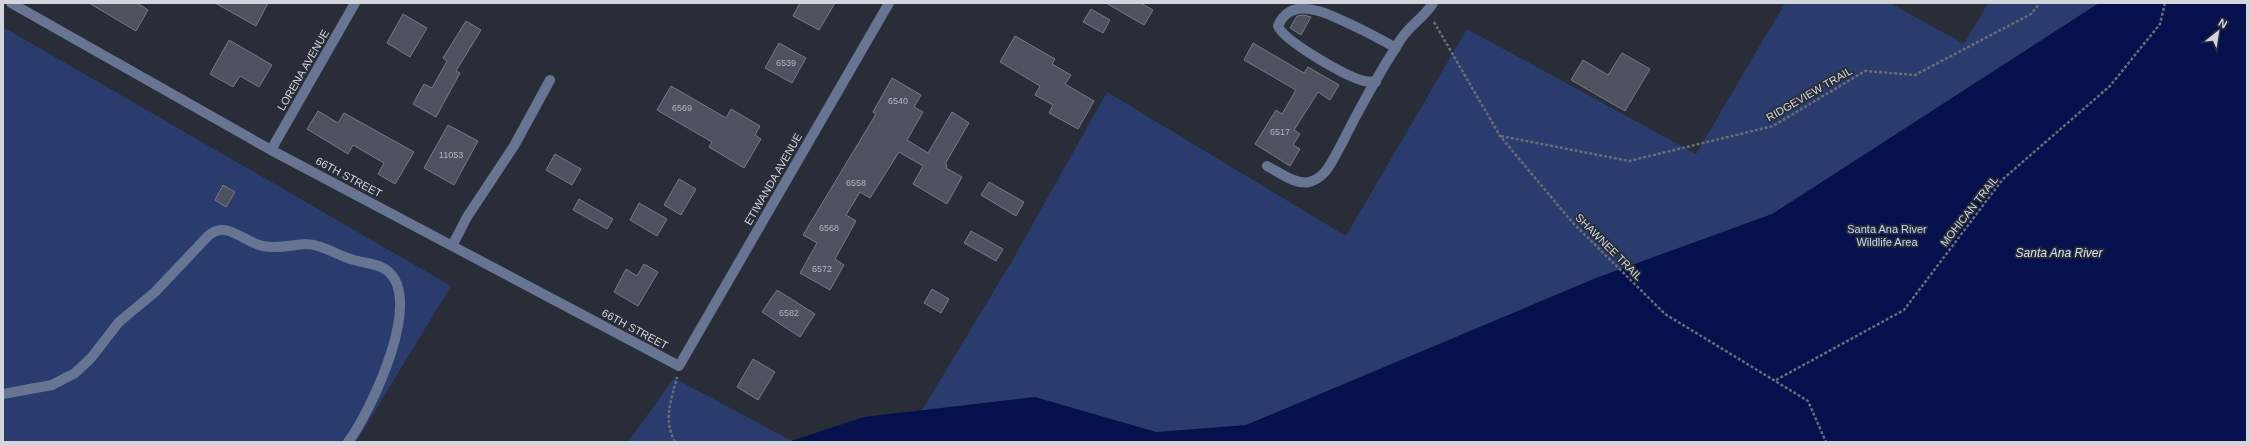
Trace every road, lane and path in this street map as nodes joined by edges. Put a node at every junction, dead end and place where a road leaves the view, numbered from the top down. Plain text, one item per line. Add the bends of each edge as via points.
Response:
1 (11, 3) edge
2 (355, 3) edge
3 (889, 3) edge
4 (2040, 3) edge
5 (2165, 3) edge
6 (1430, 7) edge
7 (1396, 48) junction
8 (550, 80) dead end
9 (1376, 82) junction
10 (1500, 136) junction
11 (271, 150) junction
12 (1267, 166) dead end
13 (452, 246) junction
14 (679, 366) junction
15 (1775, 381) junction
16 (3, 394) edge
17 (348, 442) edge
18 (675, 442) edge
19 (1826, 442) edge

1 - 11 street, 66TH STREET
2 - 11 street, LORENA AVENUE
3 - 14 street, ETIWANDA AVENUE
4 - 10 path, RIDGEVIEW TRAIL via 2031,14 1914,75 1865,71 1773,126 1765,128 1629,161
5 - 15 path, MOHICAN TRAIL via 2160,24 2110,86 2003,179 1904,310
6 - 7 street via 1412,25
6 - 10 path, SHAWNEE TRAIL
7 - 9 street
7 - 9 street via 1360,27 1319,8 1301,6 1289,9 1281,18 1278,26 1280,32 1291,41 1342,72 1362,81
8 - 13 street via 514,146
9 - 12 street via 1327,172 1310,182 1298,182
10 - 15 path, SHAWNEE TRAIL via 1572,222 1665,314
11 - 13 street, 66TH STREET
13 - 14 street, 66TH STREET
14 - 18 path via 669,410 668,429
15 - 19 path, SHAWNEE TRAIL via 1808,401
16 - 17 street via 52,385 75,373 119,322 155,292 208,236 213,232 226,230 261,246 318,245 342,256 383,268 395,279 400,304 393,348 386,369

